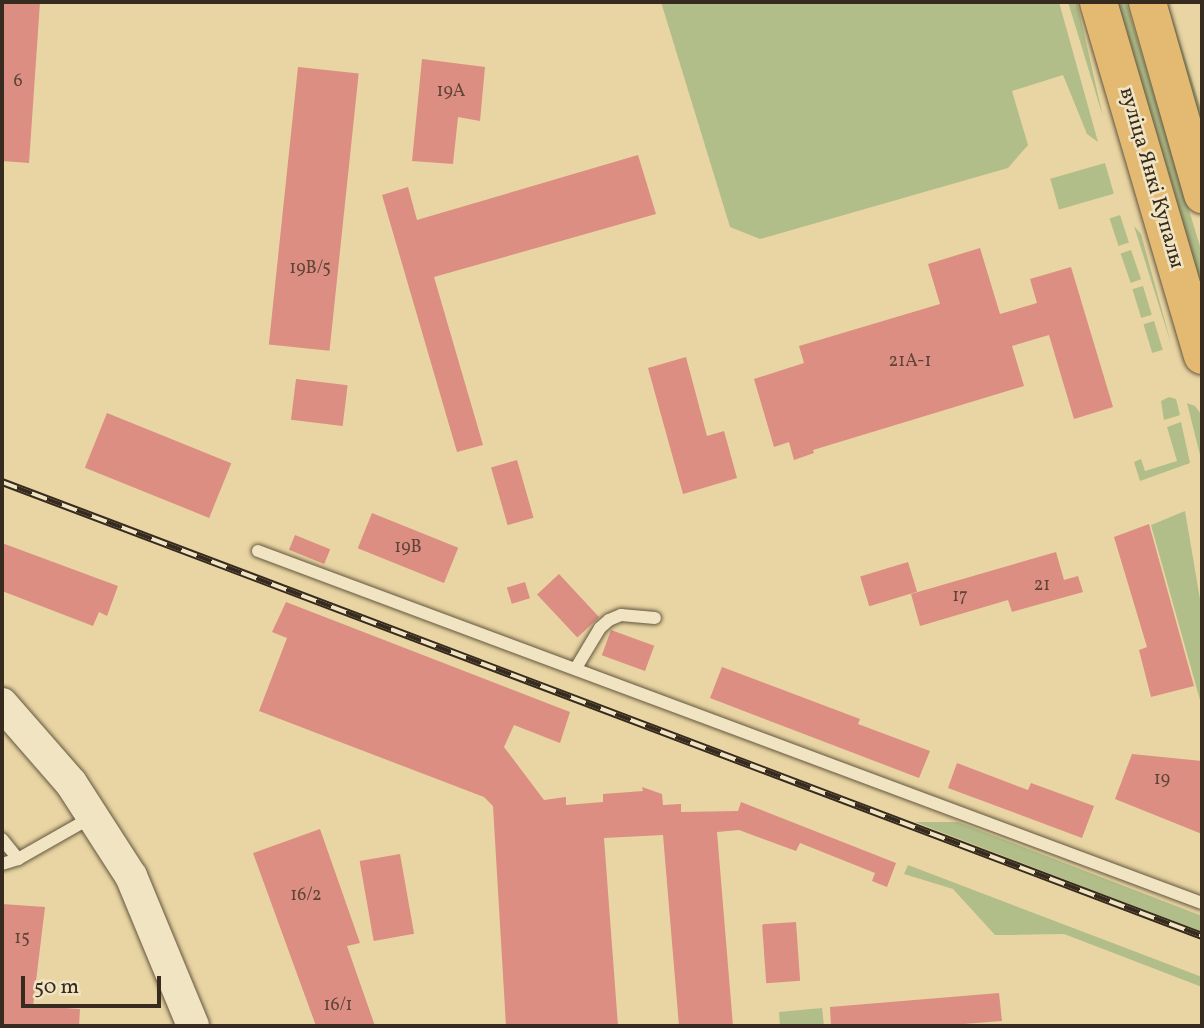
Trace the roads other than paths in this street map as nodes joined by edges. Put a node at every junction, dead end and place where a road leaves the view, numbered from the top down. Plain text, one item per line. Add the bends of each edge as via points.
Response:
1 (1098, 2) edge
2 (1147, 2) edge
3 (1202, 194) edge
4 (1202, 355) edge
5 (258, 551) dead end
6 (655, 618) dead end
7 (576, 668) junction
8 (2, 704) edge
9 (93, 816) junction
10 (2, 839) edge
11 (18, 859) junction
12 (2, 864) edge
13 (1202, 903) edge
14 (193, 1026) edge

1 - 4 main road, вуліца Янкі Купалы
2 - 3 main road
5 - 7 lane
6 - 7 lane via 621,615 609,620
7 - 13 lane
8 - 9 main road via 71,783
9 - 11 lane
9 - 14 main road via 131,876
10 - 11 lane
11 - 12 lane

